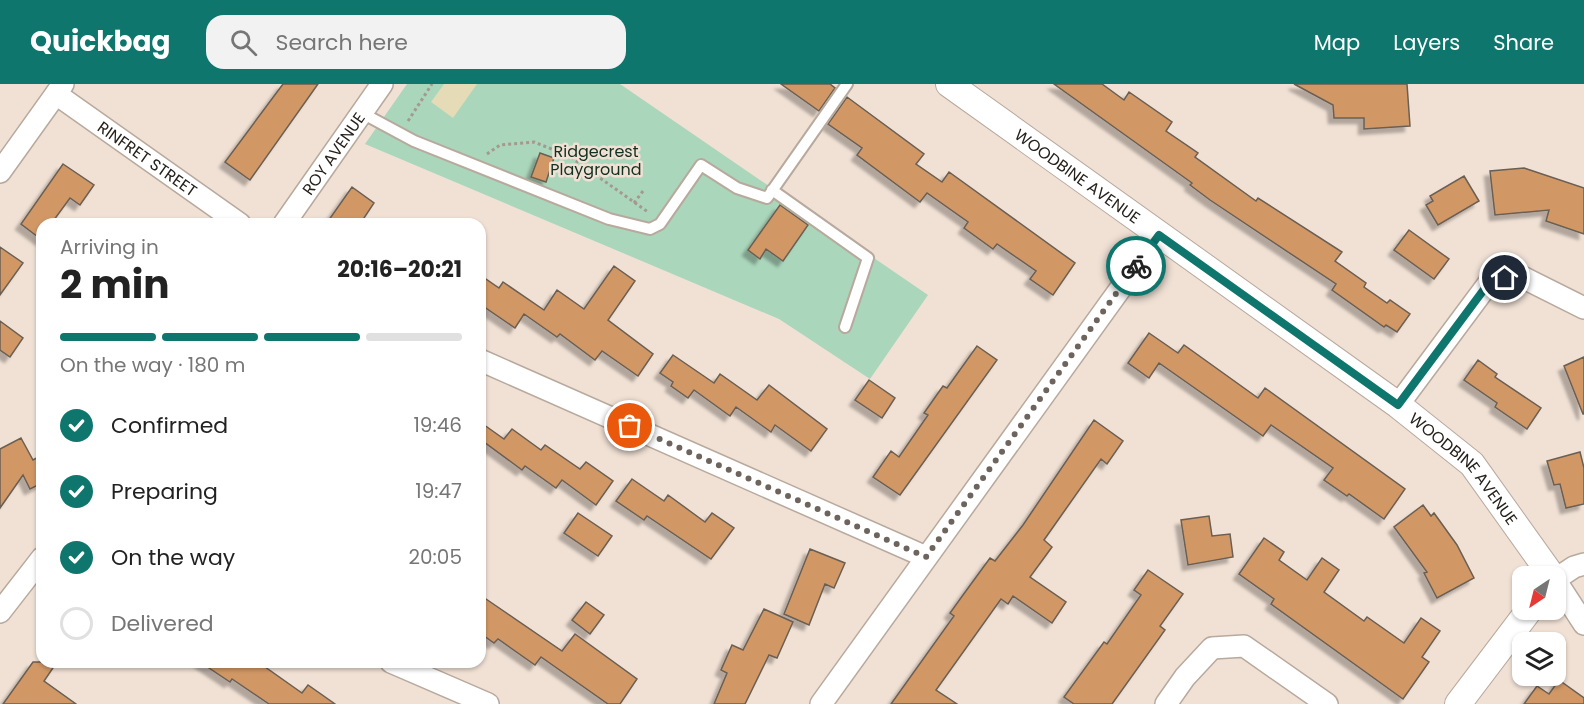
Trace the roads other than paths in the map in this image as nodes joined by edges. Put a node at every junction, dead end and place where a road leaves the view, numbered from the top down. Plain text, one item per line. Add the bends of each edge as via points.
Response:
1 (382, 84) edge
2 (848, 84) edge
3 (949, 84) edge
4 (59, 89) edge
5 (362, 113) junction
6 (0, 172) edge
7 (772, 190) junction
8 (232, 218) edge
9 (288, 218) edge
10 (1159, 235) junction
11 (1584, 308) edge
12 (845, 327) dead end
13 (486, 363) edge
14 (1398, 405) junction
15 (926, 557) junction
16 (1584, 564) edge
17 (36, 566) edge
18 (1545, 566) edge
19 (1566, 573) edge
20 (1566, 596) edge
21 (0, 612) edge
22 (1522, 620) edge
23 (1584, 624) edge
24 (405, 668) edge
25 (488, 704) edge
26 (821, 704) edge
27 (1166, 704) edge
28 (1327, 704) edge
29 (1458, 704) edge

1 - 5 street, ROY AVENUE
2 - 7 lane
3 - 10 street, WOODBINE AVENUE
4 - 6 street
4 - 8 street, RINFRET STREET
5 - 7 lane via 414,141 609,219 650,230 660,224 701,165 737,188 766,198
5 - 9 street, ROY AVENUE
7 - 12 lane via 868,258
10 - 14 street, WOODBINE AVENUE
10 - 15 street
11 - 14 street via 1518,275 1491,280
13 - 15 street
14 - 18 street, WOODBINE AVENUE via 1472,464
15 - 26 street
16 - 19 street
17 - 21 street
20 - 23 street
22 - 29 street
24 - 25 street
27 - 28 street via 1212,648 1244,646

